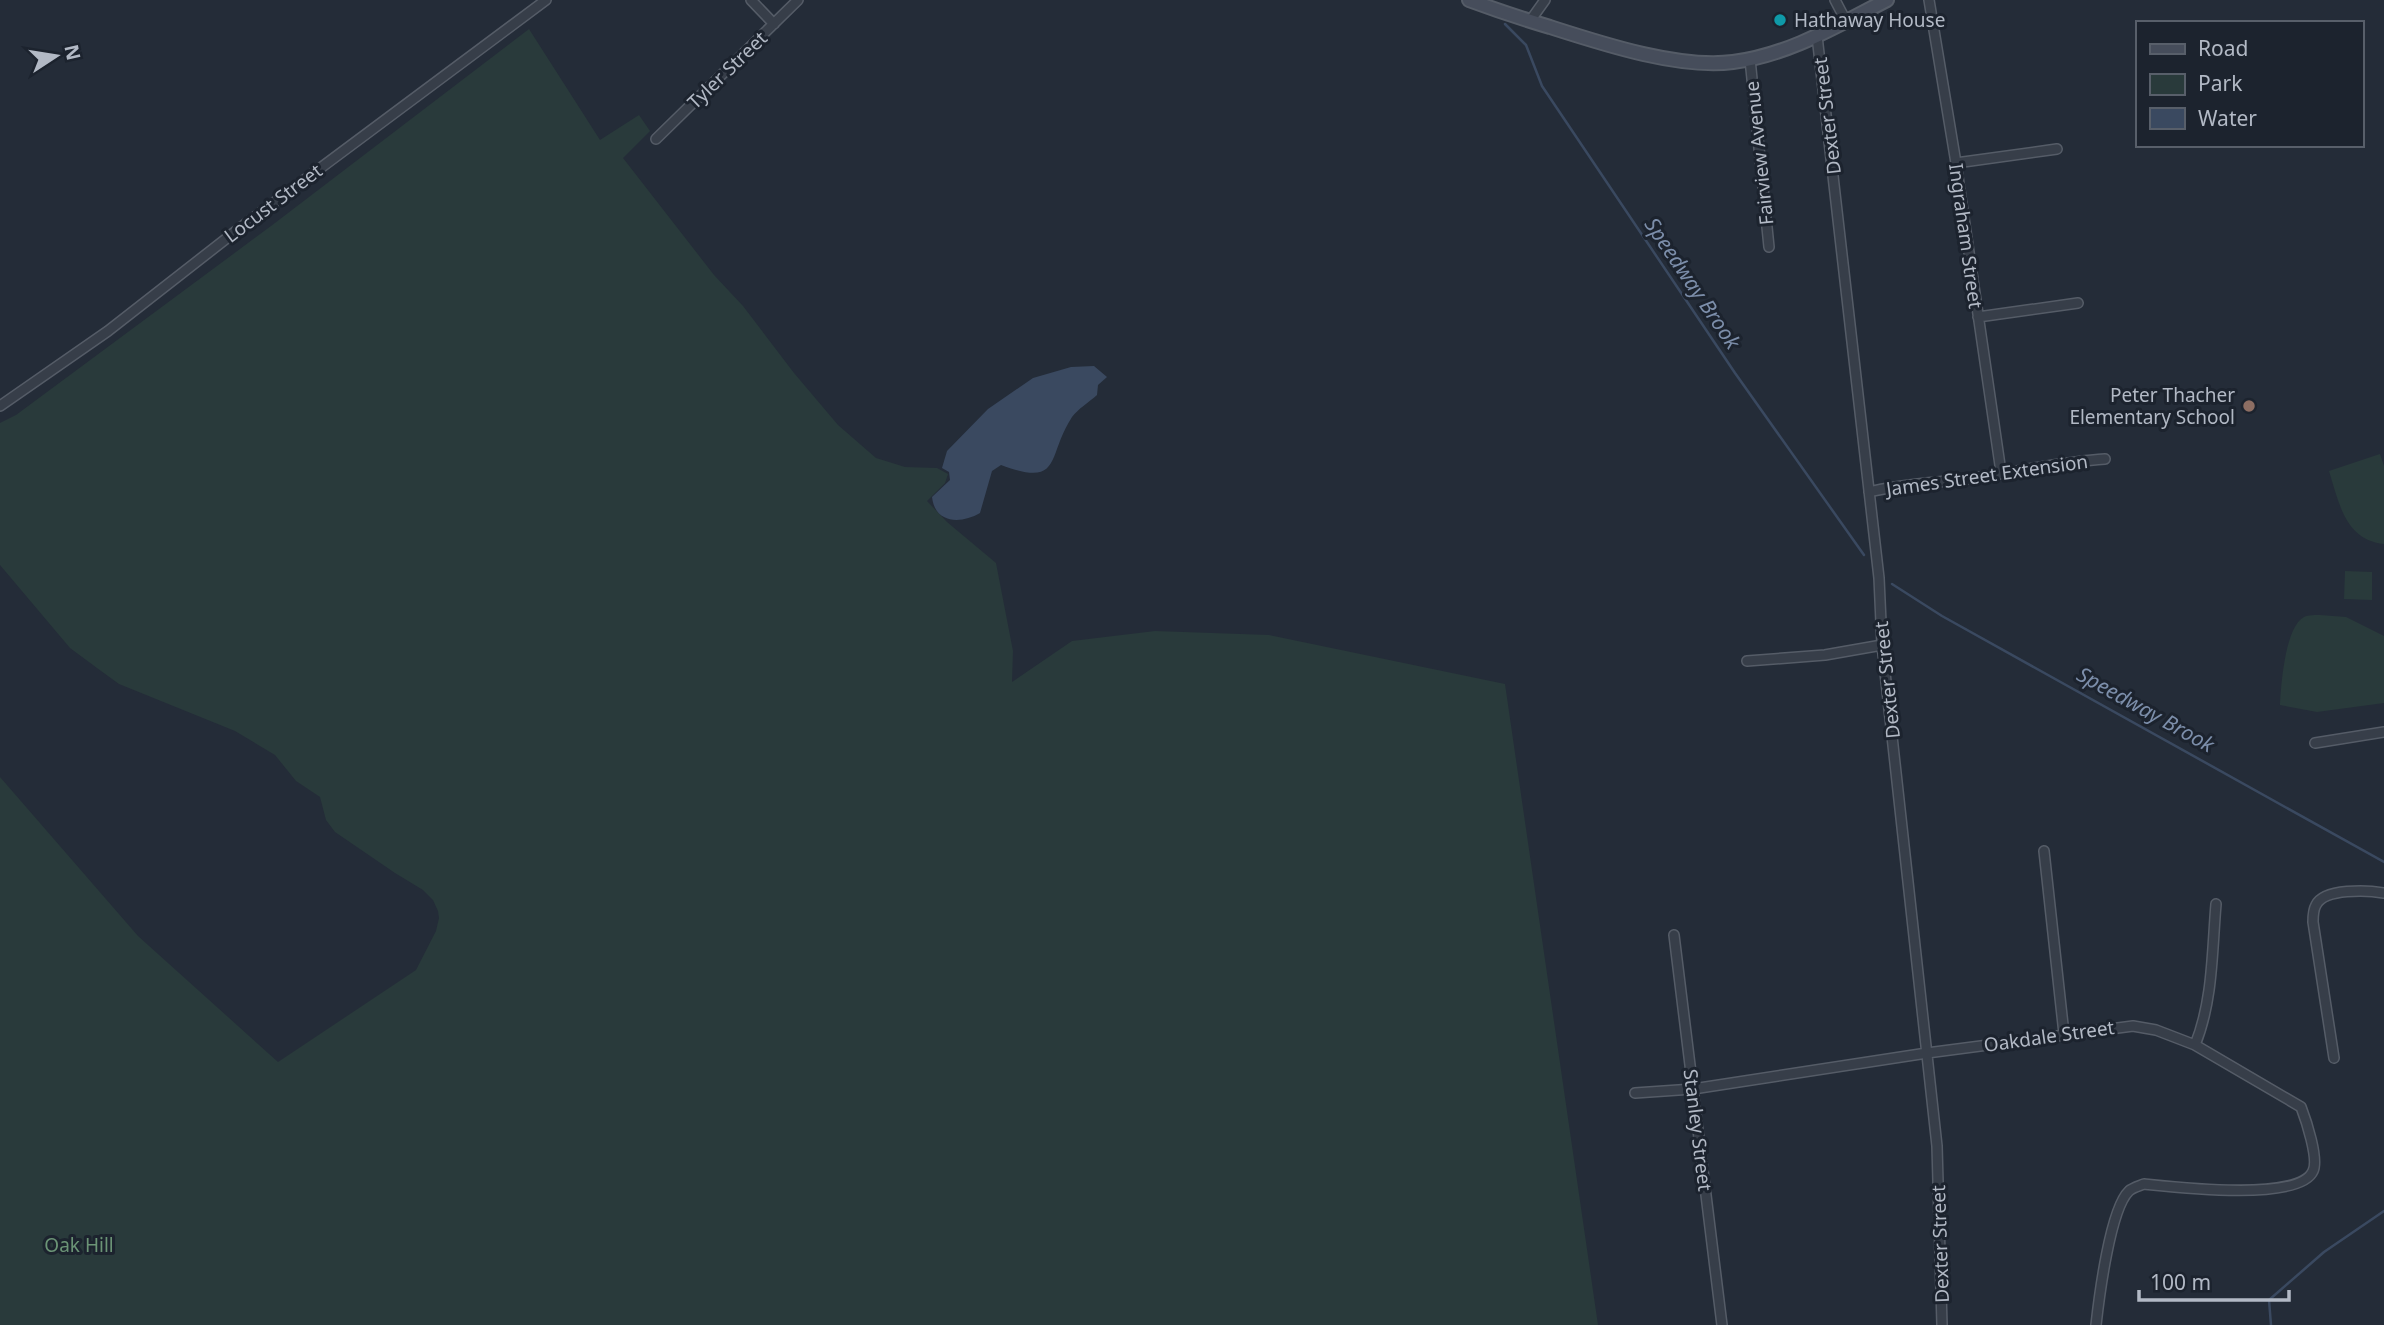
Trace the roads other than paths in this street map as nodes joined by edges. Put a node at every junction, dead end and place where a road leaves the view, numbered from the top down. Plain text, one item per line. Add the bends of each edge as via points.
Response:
1 (547, 0) edge
2 (751, 0) edge
3 (798, 0) edge
4 (1469, 0) edge
5 (1545, 0) edge
6 (1835, 0) edge
7 (1886, 0) edge
8 (1929, 0) edge
9 (1530, 21) junction
10 (1846, 21) junction
11 (774, 24) junction
12 (1817, 36) junction
13 (1750, 59) junction
14 (656, 139) dead end
15 (2057, 149) dead end
16 (1956, 163) junction
17 (1769, 247) dead end
18 (2078, 303) dead end
19 (1978, 317) junction
20 (0, 406) edge
21 (2105, 459) dead end
22 (2001, 472) junction
23 (1869, 492) junction
24 (1882, 645) junction
25 (1747, 661) dead end
26 (2384, 732) edge
27 (2315, 743) dead end
28 (2044, 852) dead end
29 (2384, 893) edge
30 (2216, 904) dead end
31 (1674, 935) dead end
32 (2064, 1034) junction
33 (2195, 1045) junction
34 (1927, 1053) junction
35 (2334, 1058) dead end
36 (1693, 1089) junction
37 (1635, 1093) dead end
38 (1722, 1325) edge
39 (1942, 1325) edge
40 (2096, 1325) edge

1 - 20 street, Locust Street via 98,338
2 - 11 street
3 - 11 street, Tyler Street
4 - 9 main road
5 - 9 street
6 - 10 street
7 - 10 main road
8 - 16 street, Ingraham Street
9 - 13 main road via 1679,61 1713,64
10 - 12 main road
11 - 14 street, Tyler Street
12 - 13 main road
12 - 23 street, Dexter Street
13 - 17 street, Fairview Avenue
15 - 16 street
16 - 19 street, Ingraham Street
18 - 19 street
19 - 22 street, Ingraham Street
21 - 22 street, James Street Extension
22 - 23 street, James Street Extension
23 - 24 street, Dexter Street
24 - 25 street
24 - 34 street, Dexter Street
26 - 27 street
28 - 32 street
29 - 35 street via 2332,894 2315,906 2313,922
30 - 33 street via 2208,1000
31 - 36 street, Stanley Street
32 - 33 street, Oakdale Street via 2133,1026
32 - 34 street, Oakdale Street
33 - 40 street, Oakdale Street via 2301,1107 2315,1160 2313,1171 2305,1180 2261,1189 2144,1184 2130,1190 2122,1201 2104,1266
34 - 36 street, Oakdale Street
34 - 39 street, Dexter Street via 1937,1146
36 - 37 street, Oakdale Street
36 - 38 street, Stanley Street

